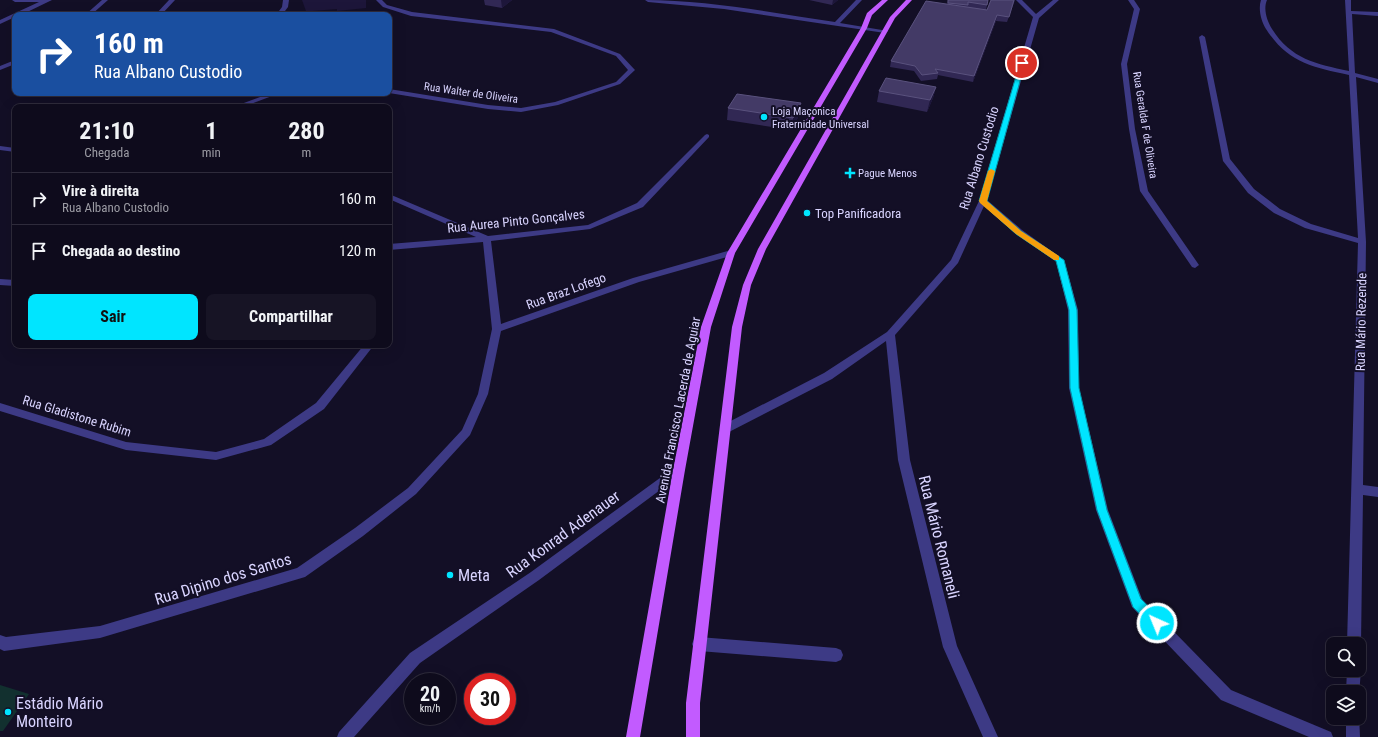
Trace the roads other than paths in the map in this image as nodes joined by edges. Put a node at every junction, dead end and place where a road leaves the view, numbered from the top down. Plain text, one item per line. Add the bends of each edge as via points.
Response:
1 (15, 0) edge
2 (48, 0) edge
3 (105, 0) edge
4 (172, 0) edge
5 (286, 0) edge
6 (379, 0) edge
7 (648, 0) edge
8 (730, 0) edge
9 (859, 0) edge
10 (885, 0) edge
11 (909, 0) edge
12 (1019, 0) edge
13 (1056, 0) edge
14 (1131, 0) edge
15 (1264, 0) edge
16 (1348, 0) edge
17 (724, 7) junction
18 (22, 12) edge
19 (91, 12) edge
20 (161, 12) edge
21 (281, 12) edge
22 (1348, 12) junction
23 (1378, 14) edge
24 (12, 16) edge
25 (1036, 17) junction
26 (0, 22) edge
27 (836, 24) junction
28 (864, 28) junction
29 (885, 31) junction
30 (1202, 37) dead end
31 (12, 63) edge
32 (0, 68) edge
33 (1353, 74) junction
34 (1378, 81) edge
35 (392, 91) edge
36 (268, 96) edge
37 (245, 104) edge
38 (707, 136) dead end
39 (0, 148) edge
40 (12, 150) edge
41 (392, 197) edge
42 (983, 201) junction
43 (487, 238) junction
44 (1362, 242) junction
45 (392, 247) edge
46 (731, 252) junction
47 (1195, 265) dead end
48 (0, 282) edge
49 (12, 283) edge
50 (497, 329) junction
51 (890, 334) junction
52 (367, 348) edge
53 (0, 408) edge
54 (725, 429) junction
55 (679, 470) junction
56 (1357, 489) junction
57 (1378, 492) edge
58 (1354, 637) edge
59 (0, 641) edge
60 (700, 644) junction
61 (836, 655) dead end
62 (1353, 725) edge
63 (344, 737) edge
64 (633, 737) edge
65 (693, 737) edge
66 (991, 737) edge
67 (1326, 737) edge
68 (1352, 737) edge

1 - 2 street
2 - 18 street
3 - 19 street
4 - 20 street
5 - 21 street
6 - 35 street, Rua Walter de Oliveira via 386,6 411,14 552,30 618,55 632,70 618,83 556,104 521,110
7 - 17 street
8 - 17 street
9 - 27 street
10 - 28 main road, Avenida Francisco Lacerda de Aguiar via 869,14
11 - 29 main road via 893,17
12 - 25 street
13 - 25 street
14 - 47 street, Rua Geralda F de Oliveira via 1137,9 1124,64 1132,129 1144,191
15 - 33 street via 1262,5 1265,24 1276,40 1292,55 1315,66
16 - 22 street, Rua Mário Rezende
17 - 27 street
22 - 23 street
22 - 33 street, Rua Mário Rezende
24 - 26 street
25 - 42 street, Rua Albano Custodio
27 - 28 street
28 - 29 street
28 - 46 main road, Avenida Francisco Lacerda de Aguiar
29 - 54 main road via 762,249 747,285 737,327
30 - 44 street via 1226,159 1247,186 1277,211 1308,226
31 - 32 street
33 - 34 street
33 - 44 street, Rua Mário Rezende
36 - 37 street
38 - 43 street, Rua Aurea Pinto Gonçalves via 640,205 590,228
39 - 40 street
41 - 43 street
42 - 51 street, Rua Albano Custodio via 955,261
42 - 67 street via 1019,232 1060,260 1073,310 1074,388 1102,510 1137,603 1226,695
43 - 45 street, Rua Aurea Pinto Gonçalves
43 - 50 street
44 - 56 street, Rua Mário Rezende
46 - 50 street, Rua Braz Lofego via 636,280
46 - 55 main road, Avenida Francisco Lacerda de Aguiar via 706,327
48 - 49 street
50 - 59 street, Rua Dipino dos Santos via 483,394 466,432 412,491 301,573 100,632 4,644
51 - 54 street, Rua Albano Custodio via 828,376
51 - 66 street, Rua Mário Romaneli via 904,460 950,648
52 - 53 street, Rua Gladistone Rubim via 320,406 267,442 216,456 126,446
54 - 60 main road
55 - 63 street, Rua Konrad Adenauer via 535,576 415,658
55 - 64 main road, Avenida Francisco Lacerda de Aguiar
56 - 57 street
56 - 58 street, Rua Mário Rezende
60 - 61 street
60 - 65 main road via 693,704
62 - 68 street

